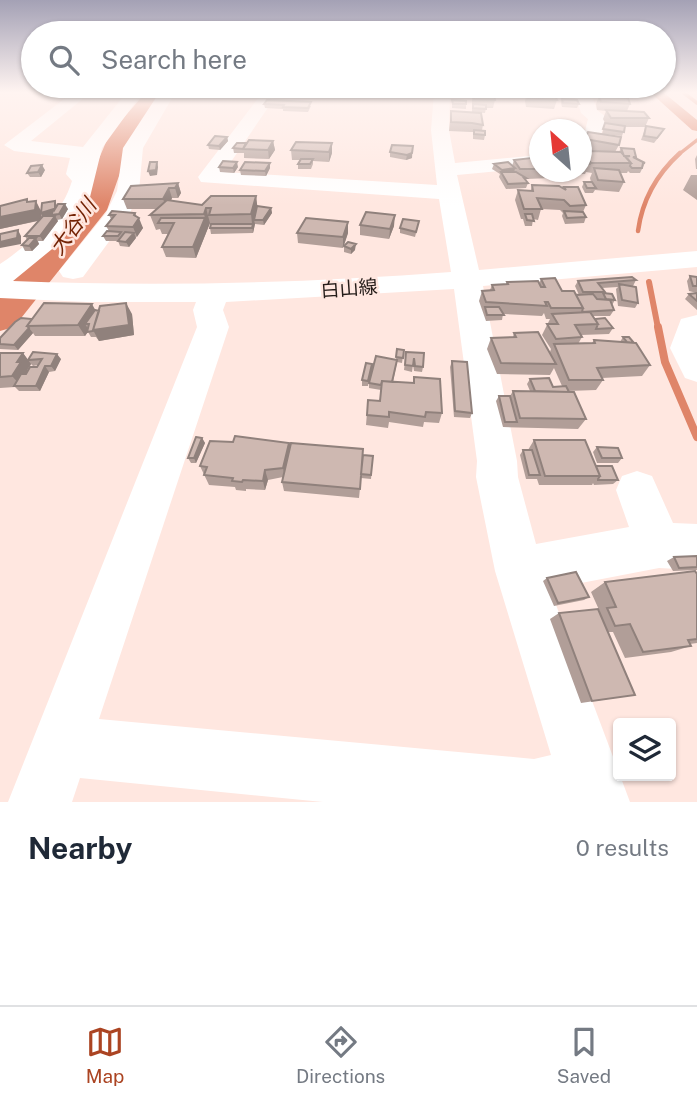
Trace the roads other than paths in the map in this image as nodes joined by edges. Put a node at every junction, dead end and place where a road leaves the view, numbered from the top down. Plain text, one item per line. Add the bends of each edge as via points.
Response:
1 (33, 130) edge
2 (106, 130) edge
3 (143, 130) edge
4 (243, 130) edge
5 (440, 130) edge
6 (529, 162) edge
7 (446, 170) junction
8 (84, 181) junction
9 (449, 193) junction
10 (697, 240) edge
11 (697, 259) edge
12 (464, 269) junction
13 (68, 271) junction
14 (7, 274) edge
15 (214, 294) junction
16 (697, 326) edge
17 (697, 369) edge
18 (637, 490) dead end
19 (678, 546) edge
20 (519, 570) junction
21 (60, 747) junction
22 (594, 790) edge
23 (40, 802) edge

1 - 8 street via 14,145 81,153 77,174
2 - 8 street via 93,148
3 - 13 street via 133,149 127,195 108,227
4 - 9 street via 209,177
5 - 7 street
6 - 7 street
7 - 9 street
8 - 14 street via 79,197 48,240
9 - 12 street
10 - 12 street, 白山線
11 - 12 street, 白山線
12 - 13 street, 白山線
12 - 15 street, 白山線 via 346,289
12 - 20 street via 497,477
13 - 14 street, 白山線
14 - 15 street, 白山線 via 41,291
15 - 21 street via 208,310 213,327
16 - 17 street via 692,327 687,348
18 - 19 street
19 - 20 street
20 - 22 street
21 - 22 street via 534,791
21 - 23 street

